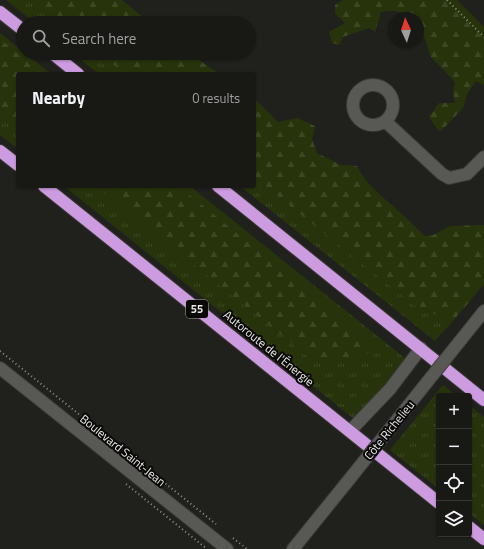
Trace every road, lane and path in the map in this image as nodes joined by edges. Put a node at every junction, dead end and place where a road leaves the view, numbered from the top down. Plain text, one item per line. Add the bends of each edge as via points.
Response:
1 (447, 0) edge
2 (0, 12) edge
3 (16, 25) edge
4 (484, 37) edge
5 (61, 60) edge
6 (76, 72) edge
7 (385, 121) dead end
8 (0, 150) edge
9 (484, 157) edge
10 (16, 163) edge
11 (46, 188) edge
12 (221, 188) edge
13 (484, 311) edge
14 (421, 348) junction
15 (0, 351) edge
16 (0, 368) edge
17 (484, 400) edge
18 (350, 431) junction
19 (437, 501) edge
20 (222, 529) dead end
21 (472, 529) edge
22 (228, 534) dead end
23 (484, 539) edge
24 (226, 549) edge
25 (246, 549) edge
26 (293, 549) edge

1 - 4 path
2 - 3 highway
5 - 6 highway
7 - 9 street via 449,178 466,174
8 - 10 highway
11 - 18 highway, Autoroute de l'Énergie / 55
12 - 14 highway
13 - 26 street, Côte Richelieu, bridge
14 - 17 highway
14 - 18 street via 390,389
15 - 20 path, Boulevard Saint-Jean
16 - 24 street, Boulevard Saint-Jean
18 - 19 highway, Autoroute de l'Énergie / 55
21 - 23 highway
22 - 25 path

